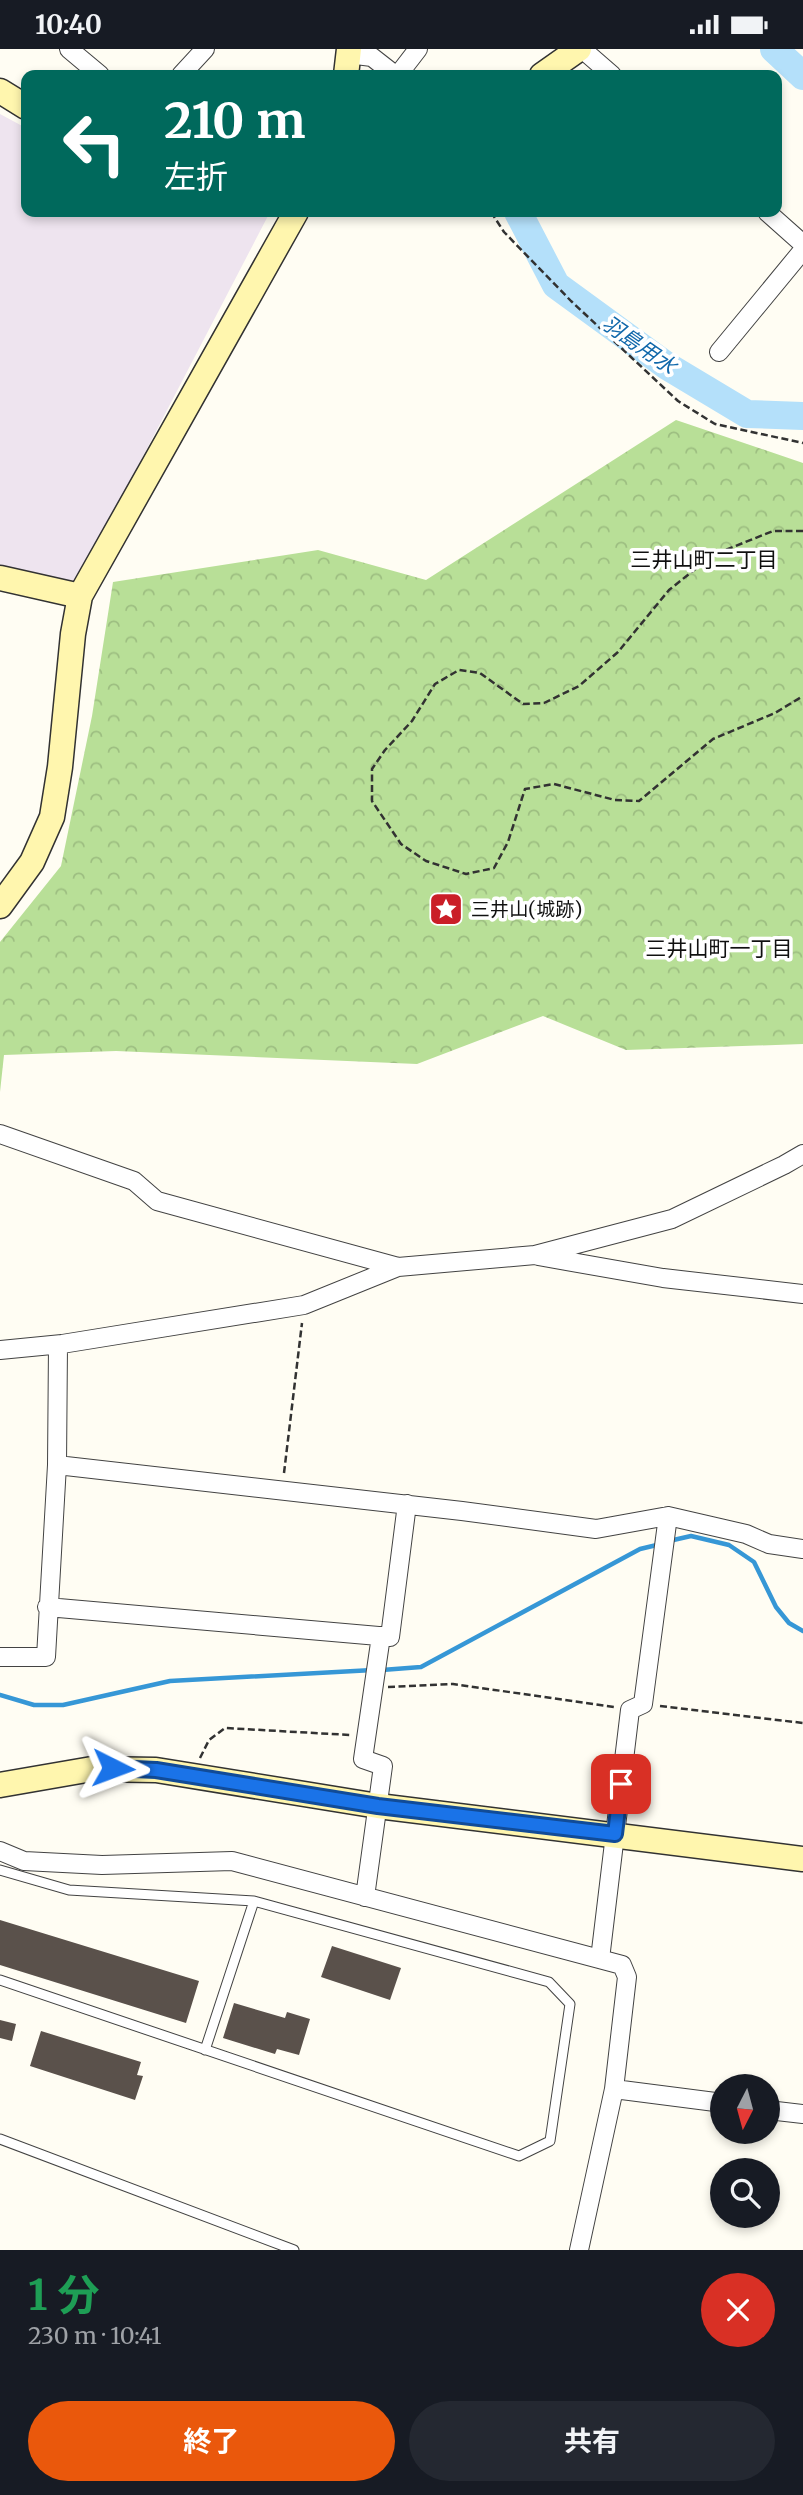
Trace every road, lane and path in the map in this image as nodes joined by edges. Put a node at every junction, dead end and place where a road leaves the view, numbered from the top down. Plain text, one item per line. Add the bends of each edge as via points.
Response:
1 (69, 49) edge
2 (205, 49) edge
3 (418, 49) edge
4 (581, 49) edge
5 (348, 59) edge
6 (94, 70) edge
7 (186, 70) edge
8 (389, 70) edge
9 (400, 70) edge
10 (550, 70) edge
11 (606, 70) edge
12 (0, 91) edge
13 (21, 104) edge
14 (293, 217) edge
15 (495, 217) edge
16 (773, 217) edge
17 (803, 244) edge
18 (803, 250) edge
19 (719, 352) dead end
20 (803, 443) edge
21 (803, 531) edge
22 (0, 578) edge
23 (80, 596) junction
24 (803, 696) edge
25 (0, 906) edge
26 (0, 1134) edge
27 (803, 1154) edge
28 (535, 1255) junction
29 (398, 1267) junction
30 (803, 1294) edge
31 (304, 1305) junction
32 (58, 1345) junction
33 (0, 1350) edge
34 (57, 1465) junction
35 (282, 1490) junction
36 (407, 1504) junction
37 (668, 1516) junction
38 (803, 1549) edge
39 (47, 1607) junction
40 (381, 1636) junction
41 (0, 1657) edge
42 (375, 1688) junction
43 (636, 1707) junction
44 (803, 1723) edge
45 (366, 1735) junction
46 (192, 1777) junction
47 (0, 1785) edge
48 (378, 1806) junction
49 (615, 1834) junction
50 (0, 1851) edge
51 (803, 1859) edge
52 (0, 1870) edge
53 (365, 1897) junction
54 (254, 1901) junction
55 (600, 1959) junction
56 (0, 1980) edge
57 (205, 2050) junction
58 (614, 2089) junction
59 (710, 2101) edge
60 (780, 2111) edge
61 (803, 2114) edge
62 (0, 2139) edge
63 (294, 2250) edge
64 (579, 2250) edge

1 - 6 street
2 - 7 street
3 - 9 street
4 - 10 street
4 - 11 street
5 - 8 street via 372,57
12 - 13 street
14 - 23 street
15 - 20 path via 571,301 678,401 715,423
16 - 17 street
18 - 19 street
21 - 24 path via 773,531 713,555 669,590 618,652 579,686 544,703 523,704 480,673 459,670 435,684 412,721 372,769 372,801 401,844 426,861 466,874 494,868 508,842 525,789 554,784 615,800 639,801 713,739
22 - 23 street
23 - 25 street via 52,817 32,862
26 - 29 street via 134,1181 157,1201
27 - 28 street via 672,1219
28 - 29 street
28 - 30 street via 663,1278
29 - 31 street
31 - 32 street
31 - 35 path
32 - 33 street
32 - 34 street
34 - 35 street
34 - 39 street
35 - 36 street
36 - 37 street via 596,1529
36 - 40 street via 390,1637
37 - 38 street
37 - 43 street
39 - 40 street
39 - 41 street via 46,1657
40 - 42 street
42 - 43 path via 453,1684
42 - 45 street
43 - 44 path
43 - 49 street
45 - 46 path via 225,1728 209,1739
45 - 48 street via 363,1759 383,1766
46 - 47 street via 113,1768
46 - 48 street
48 - 49 street
48 - 53 street
49 - 51 street
49 - 55 street
50 - 53 street via 24,1861 102,1865 232,1861
52 - 54 lane via 69,1890
53 - 55 street
54 - 57 lane
54 - 57 lane via 549,1982 570,2004 550,2141 519,2156
55 - 58 street via 622,1965 627,1977
56 - 57 lane
58 - 59 street
58 - 64 street
60 - 61 street
62 - 63 lane

